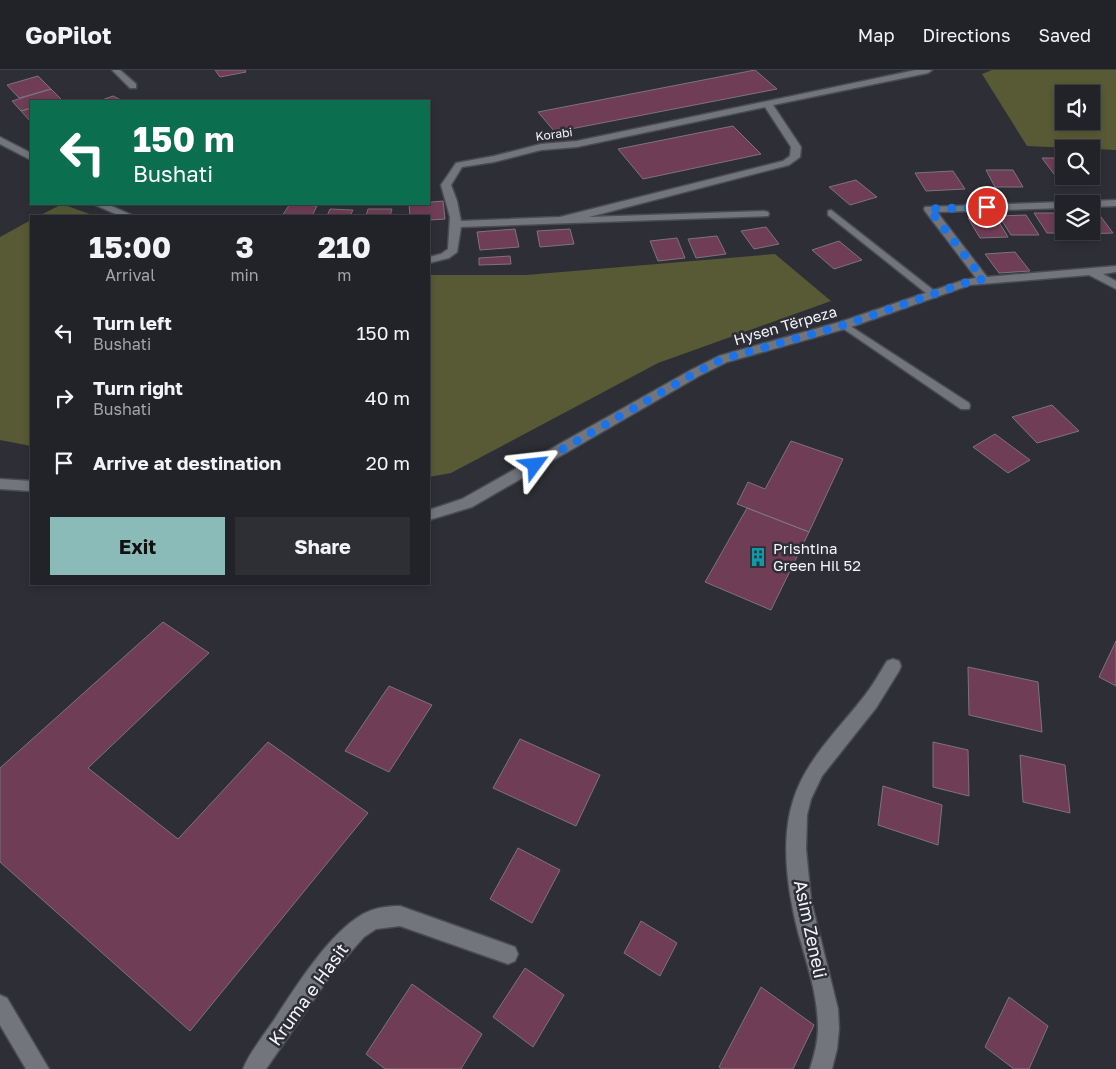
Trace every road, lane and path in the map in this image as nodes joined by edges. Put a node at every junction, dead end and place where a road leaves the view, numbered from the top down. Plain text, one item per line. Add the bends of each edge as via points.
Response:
1 (116, 70) edge
2 (928, 70) edge
3 (133, 86) dead end
4 (768, 104) junction
5 (0, 140) edge
6 (30, 156) edge
7 (1116, 203) edge
8 (1100, 204) edge
9 (101, 205) edge
10 (1055, 205) edge
11 (831, 213) dead end
12 (764, 214) dead end
13 (126, 215) edge
14 (555, 222) junction
15 (456, 224) junction
16 (430, 260) edge
17 (1116, 270) edge
18 (1092, 272) junction
19 (983, 279) junction
20 (1116, 286) edge
21 (934, 295) junction
22 (844, 325) junction
23 (965, 406) dead end
24 (0, 484) edge
25 (30, 486) edge
26 (430, 515) edge
27 (893, 666) dead end
28 (508, 954) dead end
29 (0, 1005) edge
30 (38, 1069) edge
31 (254, 1069) edge
32 (821, 1069) edge

1 - 3 lane
2 - 4 street, Korabi
4 - 14 street via 796,148 794,157 786,163
4 - 15 street, Korabi via 459,165 446,185 455,206
5 - 6 street
7 - 8 street
9 - 13 street
10 - 19 street via 929,209
11 - 21 lane
12 - 14 street
14 - 15 street
15 - 16 street, Korabi via 453,250
17 - 18 street, Hysen Tërpeza
18 - 19 street, Hysen Tërpeza
18 - 20 street
19 - 21 street, Hysen Tërpeza
21 - 22 street, Hysen Tërpeza
22 - 23 lane
22 - 26 street, Hysen Tërpeza via 723,359 467,503
24 - 25 street
27 - 32 street, Asim Zeneli via 808,783 798,816 797,858 803,910 821,974 830,1031
28 - 31 street, Kruma e Hasit via 400,916 383,916 368,922 355,931 328,963
29 - 30 street

